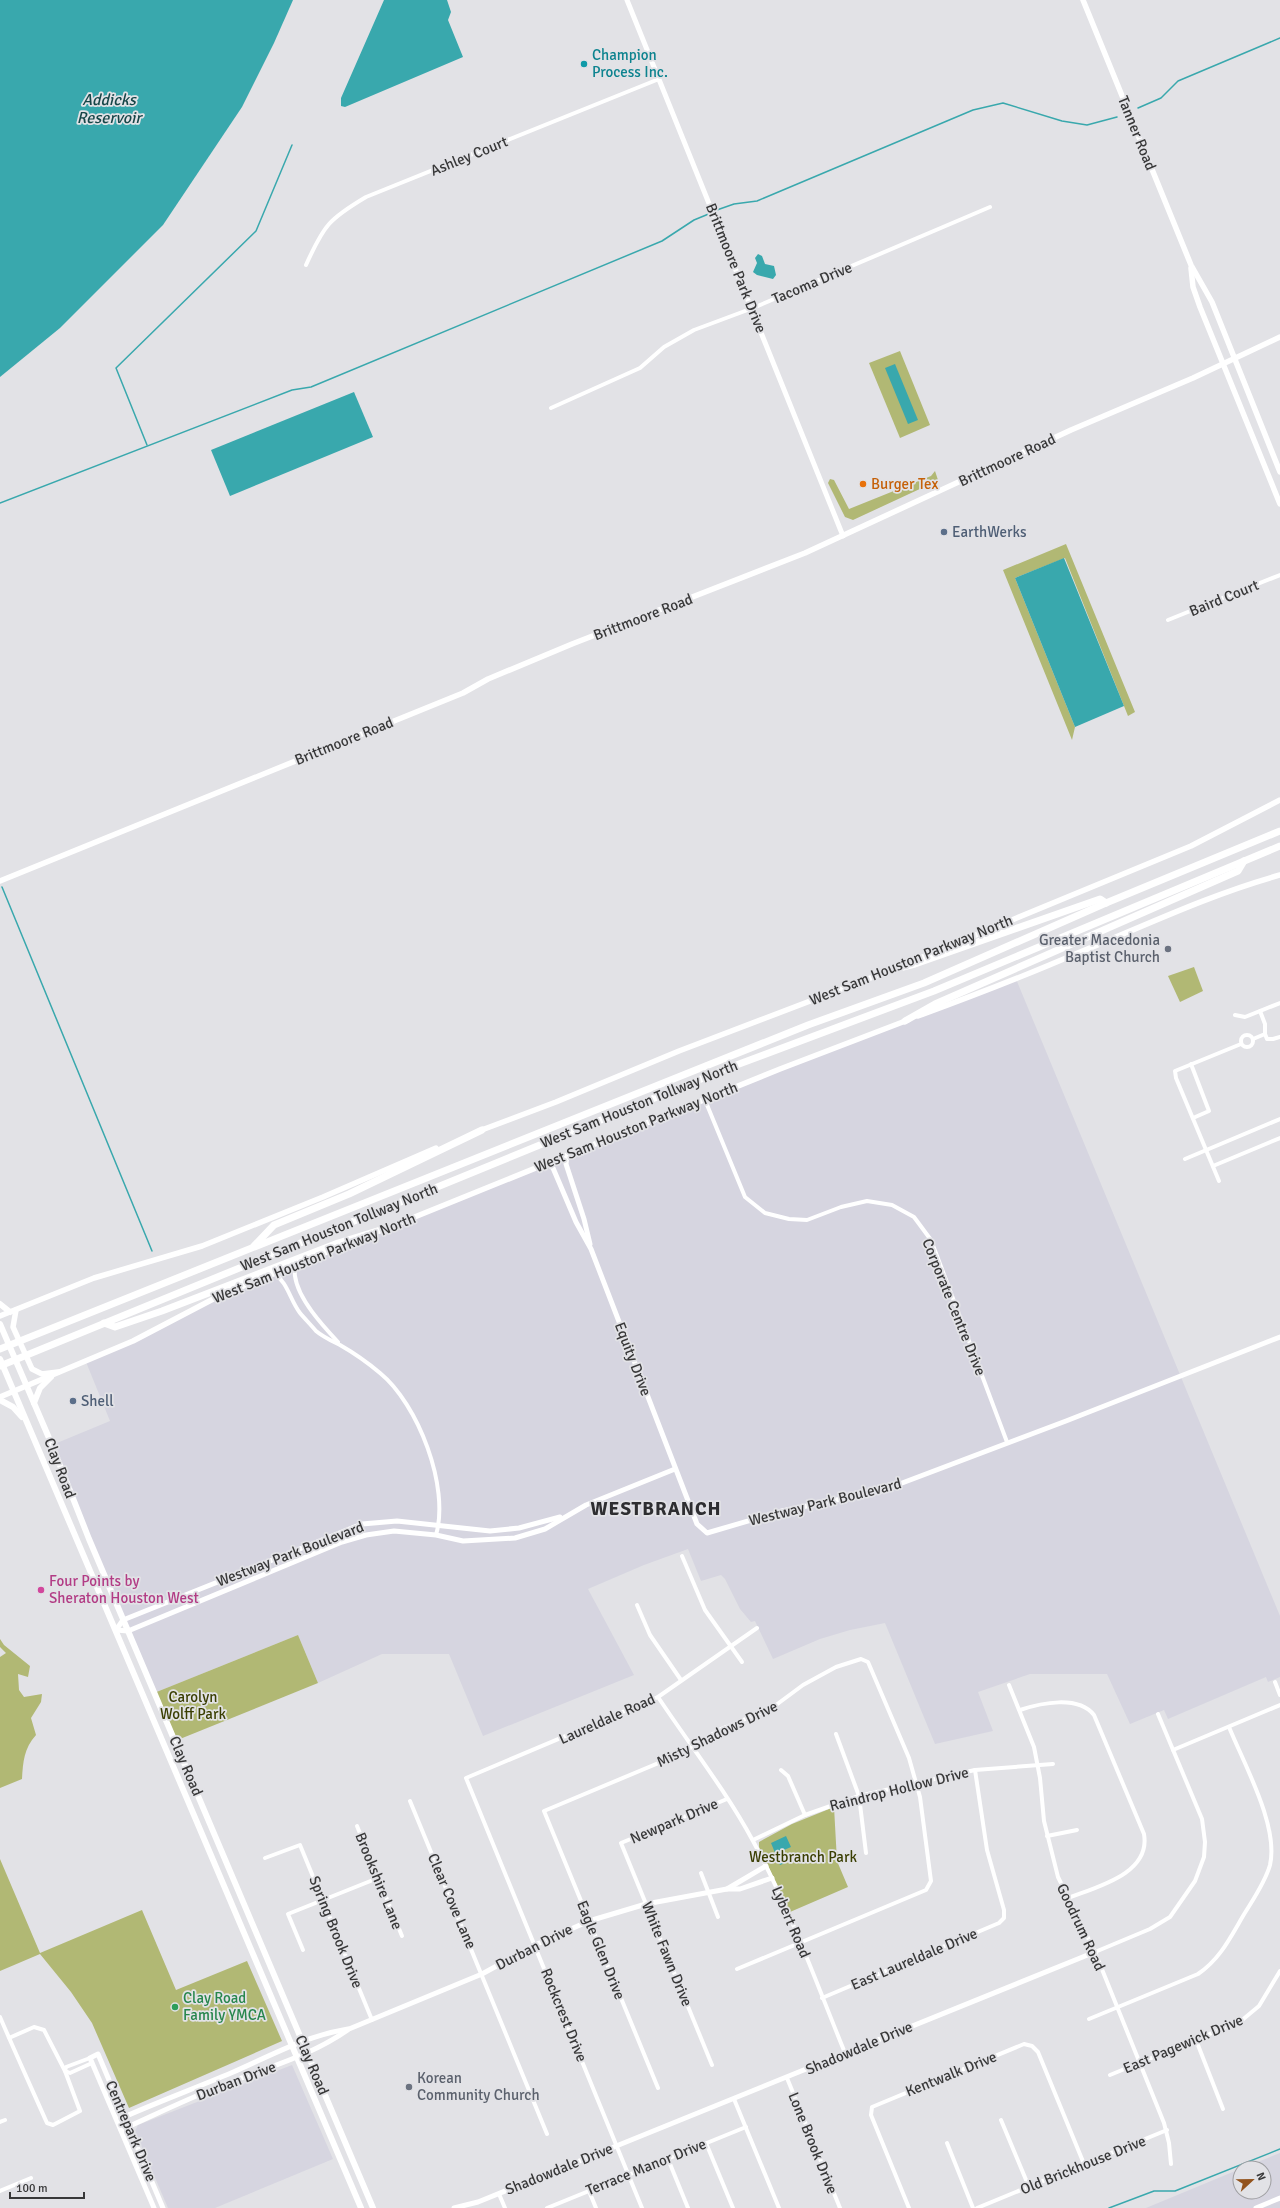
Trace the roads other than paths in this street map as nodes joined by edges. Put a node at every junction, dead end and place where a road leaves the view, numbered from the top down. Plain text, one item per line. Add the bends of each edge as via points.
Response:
1 (627, 0) edge
2 (1083, 0) edge
3 (659, 79) junction
4 (990, 207) dead end
5 (306, 265) dead end
6 (1191, 265) junction
7 (753, 308) junction
8 (1280, 337) edge
9 (1234, 358) junction
10 (1223, 362) junction
11 (551, 408) dead end
12 (1280, 472) edge
13 (1280, 504) edge
14 (843, 536) junction
15 (1280, 575) edge
16 (1168, 620) dead end
17 (1280, 800) edge
18 (1280, 831) edge
19 (1280, 846) edge
20 (1244, 860) junction
21 (1280, 875) edge
22 (0, 881) edge
23 (1106, 902) junction
24 (891, 970) junction
25 (1280, 1003) edge
26 (1260, 1011) junction
27 (1235, 1015) dead end
28 (905, 1021) junction
29 (1265, 1034) junction
30 (1280, 1037) edge
31 (1253, 1039) junction
32 (1241, 1044) junction
33 (1191, 1064) junction
34 (705, 1100) junction
35 (1193, 1118) junction
36 (1280, 1119) edge
37 (482, 1130) junction
38 (1280, 1138) edge
39 (1206, 1150) junction
40 (567, 1155) junction
41 (1185, 1159) dead end
42 (546, 1163) junction
43 (1213, 1166) junction
44 (1219, 1181) dead end
45 (387, 1228) junction
46 (253, 1247) junction
47 (591, 1249) junction
48 (297, 1263) junction
49 (273, 1273) junction
50 (0, 1304) edge
51 (13, 1310) junction
52 (0, 1316) edge
53 (104, 1323) junction
54 (0, 1324) edge
55 (1280, 1337) edge
56 (341, 1346) junction
57 (0, 1349) edge
58 (0, 1359) edge
59 (0, 1366) edge
60 (61, 1372) junction
61 (51, 1377) junction
62 (27, 1387) junction
63 (13, 1392) junction
64 (0, 1399) edge
65 (34, 1403) junction
66 (26, 1421) junction
67 (1007, 1442) junction
68 (58, 1466) junction
69 (675, 1469) junction
70 (48, 1470) junction
71 (566, 1515) junction
72 (439, 1525) junction
73 (436, 1535) junction
74 (89, 1539) junction
75 (78, 1544) junction
76 (682, 1556) dead end
77 (637, 1604) dead end
78 (124, 1620) junction
79 (757, 1628) dead end
80 (116, 1630) junction
81 (128, 1631) junction
82 (730, 1646) junction
83 (742, 1662) dead end
84 (681, 1680) junction
85 (1275, 1682) dead end
86 (1009, 1685) dead end
87 (1280, 1695) edge
88 (658, 1697) junction
89 (1280, 1706) edge
90 (1020, 1710) junction
91 (1158, 1714) dead end
92 (1229, 1727) junction
93 (836, 1734) dead end
94 (691, 1747) junction
95 (178, 1748) junction
96 (1173, 1750) junction
97 (167, 1752) junction
98 (1053, 1764) dead end
99 (1038, 1766) junction
100 (781, 1770) dead end
101 (975, 1770) junction
102 (466, 1778) joint
103 (916, 1783) junction
104 (859, 1796) junction
105 (727, 1799) junction
106 (410, 1801) dead end
107 (544, 1811) joint
108 (206, 1813) junction
109 (804, 1815) junction
110 (195, 1818) junction
111 (357, 1826) dead end
112 (1077, 1830) dead end
113 (1047, 1836) junction
114 (753, 1840) junction
115 (621, 1843) joint
116 (866, 1853) dead end
117 (265, 1858) dead end
118 (766, 1866) junction
119 (700, 1873) dead end
120 (378, 1878) junction
121 (772, 1878) junction
122 (236, 1886) junction
123 (727, 1889) junction
124 (226, 1891) junction
125 (708, 1893) junction
126 (1068, 1898) junction
127 (323, 1900) junction
128 (646, 1904) junction
129 (718, 1917) dead end
130 (589, 1921) junction
131 (402, 1936) dead end
132 (799, 1942) junction
133 (535, 1945) junction
134 (303, 1950) dead end
135 (1095, 1952) junction
136 (269, 1965) junction
137 (259, 1968) junction
138 (737, 1969) dead end
139 (1280, 1971) edge
140 (482, 1974) junction
141 (822, 1998) junction
142 (1117, 2008) junction
143 (0, 2016) edge
144 (1089, 2019) dead end
145 (372, 2020) junction
146 (349, 2029) junction
147 (9, 2038) junction
148 (1196, 2040) junction
149 (302, 2041) junction
150 (292, 2045) junction
151 (845, 2053) junction
152 (307, 2054) junction
153 (297, 2058) junction
154 (91, 2060) junction
155 (1140, 2062) junction
156 (76, 2063) junction
157 (712, 2065) dead end
158 (79, 2069) junction
159 (65, 2071) junction
160 (1110, 2075) dead end
161 (787, 2078) junction
162 (658, 2088) dead end
163 (734, 2099) junction
164 (1223, 2108) dead end
165 (124, 2117) junction
166 (5, 2120) dead end
167 (117, 2120) junction
168 (335, 2120) junction
169 (1001, 2120) dead end
170 (0, 2122) edge
171 (325, 2124) junction
172 (129, 2127) junction
173 (746, 2127) junction
174 (121, 2130) junction
175 (1167, 2130) junction
176 (548, 2134) dead end
177 (706, 2143) junction
178 (947, 2143) dead end
179 (616, 2145) junction
180 (668, 2159) junction
181 (1084, 2164) junction
182 (1171, 2164) dead end
183 (628, 2175) junction
184 (31, 2178) dead end
185 (1028, 2187) junction
186 (589, 2191) junction
187 (0, 2192) edge
188 (156, 2193) junction
189 (499, 2194) junction
190 (149, 2196) junction
191 (1280, 2198) edge
192 (478, 2202) junction
193 (154, 2208) edge
194 (163, 2208) edge
195 (361, 2208) edge
196 (373, 2208) edge
197 (454, 2208) edge
198 (471, 2208) edge
199 (505, 2208) edge
200 (549, 2208) edge
201 (596, 2208) edge
202 (642, 2208) edge
203 (688, 2208) edge
204 (733, 2208) edge
205 (779, 2208) edge
206 (840, 2208) edge
207 (909, 2208) edge
208 (973, 2208) edge
209 (977, 2208) edge
210 (1256, 2208) edge

1 - 3 street, Brittmoore Park Drive
2 - 6 main road, Tanner Road
3 - 5 street, Ashley Court via 366,197 340,212 321,232
3 - 7 street, Brittmoore Park Drive
4 - 7 street, Tacoma Drive
6 - 9 main road, Tanner Road via 1212,302
6 - 10 main road, Tanner Road via 1193,287
7 - 11 street, Tacoma Drive via 682,336 664,347 640,368
7 - 14 street, Brittmoore Park Drive
8 - 9 main road, Brittmoore Road
9 - 10 main road, Brittmoore Road
9 - 12 main road, Tanner Road
10 - 13 main road, Tanner Road
10 - 14 main road, Brittmoore Road via 1193,378 1070,430
14 - 22 main road, Brittmoore Road via 735,582 626,622 495,676 463,693
15 - 16 street, Baird Court
17 - 24 main road, West Sam Houston Parkway North via 1191,846
18 - 23 highway, West Sam Houston Tollway North
19 - 20 highway, West Sam Houston Tollway North
20 - 28 highway via 1238,871 935,1004
20 - 53 highway, West Sam Houston Tollway North via 951,984 716,1073
21 - 28 main road, West Sam Houston Parkway North via 1167,914 1022,976
23 - 24 highway via 1100,899 915,964
23 - 46 highway, West Sam Houston Tollway North via 924,983 808,1026
24 - 37 main road, West Sam Houston Parkway North
25 - 26 street
26 - 27 street via 1245,1017
26 - 29 street via 1265,1024
28 - 34 main road, West Sam Houston Parkway North
29 - 30 street via 1267,1039
29 - 31 street
31 - 32 street via 1250,1047 1246,1048
31 - 32 street via 1244,1035 1240,1040
32 - 33 street
33 - 35 street via 1209,1111
33 - 35 street via 1175,1071
34 - 40 main road, West Sam Houston Parkway North
34 - 67 street, Corporate Centre Drive via 745,1197 765,1213 807,1220 841,1207 867,1202 892,1204 914,1217 931,1240
35 - 39 street
36 - 39 street
37 - 46 highway via 349,1194 274,1225
37 - 51 main road, West Sam Houston Parkway North via 207,1244 94,1278
38 - 43 street
39 - 41 street
39 - 43 street
40 - 42 main road, West Sam Houston Parkway North
40 - 47 street, Equity Drive via 566,1164 584,1218
42 - 45 main road, West Sam Houston Parkway North
42 - 47 street, Equity Drive via 553,1168 576,1222
43 - 44 street
45 - 48 main road, West Sam Houston Parkway North
45 - 53 highway via 338,1243 155,1313 115,1326
46 - 57 highway, West Sam Houston Tollway North
47 - 69 street, Equity Drive
48 - 49 main road, West Sam Houston Parkway North
48 - 56 street via 294,1275 299,1289 309,1306
49 - 56 street via 283,1280 300,1313 318,1333
49 - 60 main road, West Sam Houston Parkway North via 219,1296 133,1341
50 - 51 main road
51 - 52 main road, West Sam Houston Parkway North
51 - 60 main road via 13,1327 32,1369 42,1374
53 - 59 highway, West Sam Houston Tollway North
54 - 62 main road, Clay Road
55 - 67 street, Westway Park Boulevard
56 - 72 street via 381,1373 408,1405 438,1481
58 - 63 main road, Clay Road
60 - 61 main road, West Sam Houston Parkway North
61 - 62 main road, West Sam Houston Parkway North
61 - 65 main road via 40,1388
62 - 63 main road, West Sam Houston Parkway North
62 - 65 main road, Clay Road
63 - 64 main road, West Sam Houston Parkway North
63 - 66 main road, Clay Road
64 - 66 main road via 13,1407
65 - 68 main road, Clay Road
66 - 70 main road, Clay Road
67 - 69 street, Westway Park Boulevard via 881,1491 782,1511 707,1533 697,1524
68 - 70 main road
68 - 74 main road, Clay Road
69 - 71 street, Westway Park Boulevard
70 - 75 main road, Clay Road
71 - 72 street, Westway Park Boulevard via 519,1528 490,1531
71 - 73 street, Westway Park Boulevard via 545,1529 515,1538 463,1541
72 - 73 street
72 - 78 street, Westway Park Boulevard via 396,1521 362,1524
73 - 81 street, Westway Park Boulevard via 394,1531 342,1542
74 - 75 main road
74 - 78 main road, Clay Road
75 - 80 main road, Clay Road
76 - 82 street via 705,1610
77 - 84 street via 650,1635
78 - 80 street, Westway Park Boulevard
78 - 81 main road, Clay Road
79 - 82 street, Laureldale Road
80 - 81 street, Westway Park Boulevard
80 - 97 main road, Clay Road
81 - 95 main road, Clay Road
82 - 83 street
82 - 84 street, Laureldale Road
84 - 88 street, Laureldale Road
85 - 87 street
86 - 90 street, Goodrum Road
88 - 94 street, Lybert Road
88 - 102 street, Laureldale Road
89 - 92 street
90 - 99 street, Goodrum Road via 1034,1747
90 - 126 street via 1044,1704 1077,1703 1089,1708 1144,1834 1145,1841 1140,1856 1129,1872
91 - 96 street, Shadowdale Drive
92 - 96 street
92 - 142 street via 1271,1830 1270,1864 1260,1887 1221,1953 1207,1967 1198,1974
93 - 104 street
94 - 103 street, Misty Shadows Drive via 721,1729 772,1708 820,1675 861,1659 868,1662 876,1679 909,1758
94 - 105 street, Lybert Road
94 - 107 street, Misty Shadows Drive via 680,1754
95 - 97 main road
95 - 108 main road, Clay Road
96 - 135 street, Shadowdale Drive via 1202,1819 1205,1842 1200,1869 1195,1881 1170,1917 1150,1929
97 - 110 main road, Clay Road
98 - 99 street, Raindrop Hollow Drive
99 - 101 street, Raindrop Hollow Drive
99 - 113 street, Goodrum Road
100 - 109 street via 788,1776
101 - 103 street, Raindrop Hollow Drive
101 - 141 street, East Laureldale Drive via 984,1832 1004,1918 999,1923
102 - 133 street, Rockcrest Drive
103 - 104 street, Raindrop Hollow Drive
103 - 132 street via 930,1886 926,1890
104 - 109 street, Raindrop Hollow Drive
104 - 116 street via 863,1811
105 - 114 street, Lybert Road
105 - 115 street, Newpark Drive
106 - 140 street, Clear Cove Lane
107 - 130 street, Eagle Glen Drive
108 - 110 main road
108 - 122 main road, Clay Road
109 - 114 street, Raindrop Hollow Drive
110 - 124 main road, Clay Road
111 - 120 street, Brookshire Lane
112 - 113 street
113 - 126 street, Goodrum Road via 1058,1877
114 - 118 street, Lybert Road
115 - 128 street, White Fawn Drive
117 - 127 street, Spring Brook Drive via 300,1844
118 - 121 street, Lybert Road
118 - 123 street, Durban Drive
119 - 125 street
120 - 127 street
120 - 131 street, Brookshire Lane
121 - 123 street, Durban Drive via 740,1889
121 - 132 street, Lybert Road
122 - 124 main road
122 - 136 main road, Clay Road
123 - 125 street, Durban Drive
124 - 137 main road, Clay Road
125 - 128 street, Durban Drive
125 - 129 street
126 - 135 street, Goodrum Road
127 - 134 street via 288,1914
127 - 145 street, Spring Brook Drive
128 - 130 street, Durban Drive
128 - 157 street, White Fawn Drive
130 - 133 street, Durban Drive
130 - 162 street, Eagle Glen Drive
132 - 138 street
132 - 141 street, Lybert Road
133 - 140 street, Durban Drive
133 - 179 street, Rockcrest Drive
135 - 142 street, Goodrum Road
135 - 151 street, Shadowdale Drive
136 - 137 main road
136 - 149 main road, Clay Road
137 - 150 main road, Clay Road
139 - 148 street, East Pagewick Drive via 1259,2006 1242,2021
140 - 145 street, Durban Drive
140 - 176 street, Clear Cove Lane
141 - 151 street, Lybert Road
142 - 144 street
142 - 155 street, Goodrum Road
143 - 147 street
145 - 146 street, Durban Drive
146 - 149 street, Durban Drive
146 - 152 street, Durban Drive
147 - 159 street via 39,2027 48,2035
147 - 159 street via 46,2123 50,2126 80,2111
148 - 155 street, East Pagewick Drive
148 - 164 street
149 - 150 street, Durban Drive
149 - 152 main road, Clay Road
150 - 153 main road, Clay Road
150 - 165 street, Durban Drive
151 - 161 street, Shadowdale Drive
152 - 153 street, Durban Drive
152 - 168 main road, Clay Road
153 - 171 main road, Clay Road
153 - 172 street, Durban Drive via 236,2080
154 - 156 street
154 - 158 street
154 - 165 street, Centrepark Drive via 98,2054
154 - 167 street, Centrepark Drive
155 - 160 street, East Pagewick Drive
155 - 175 street, Goodrum Road
156 - 158 street
156 - 159 street via 66,2066
158 - 159 street via 70,2073
161 - 163 street, Shadowdale Drive
161 - 206 street, Lone Brook Drive
163 - 173 street
163 - 179 street, Shadowdale Drive
165 - 167 street, Durban Drive
165 - 172 street, Centrepark Drive
166 - 170 street
167 - 174 street, Centrepark Drive
168 - 171 main road
168 - 196 main road, Clay Road
169 - 185 street
171 - 195 main road, Clay Road
172 - 174 street, Durban Drive
172 - 188 street, Centrepark Drive
173 - 177 street, Terrace Manor Drive
173 - 205 street
174 - 190 street, Centrepark Drive
175 - 181 street, Old Brickhouse Drive
175 - 182 street, Goodrum Road
177 - 180 street, Terrace Manor Drive
177 - 204 street
178 - 208 street
179 - 183 street, Rockcrest Drive
179 - 189 street, Shadowdale Drive
180 - 183 street, Terrace Manor Drive
180 - 203 street
181 - 185 street, Old Brickhouse Drive
181 - 207 street, Kentwalk Drive via 1038,2052 1032,2046 1024,2044 876,2104 870,2109
183 - 186 street, Terrace Manor Drive
183 - 202 street, Rockcrest Drive
184 - 187 street
185 - 209 street, Old Brickhouse Drive
186 - 200 street, Terrace Manor Drive
186 - 201 street
188 - 190 street
188 - 194 street, Centrepark Drive
189 - 192 street, Shadowdale Drive
189 - 199 street
190 - 193 street, Centrepark Drive
191 - 210 street
192 - 197 street, Shadowdale Drive
192 - 198 street, Shadowdale Drive

